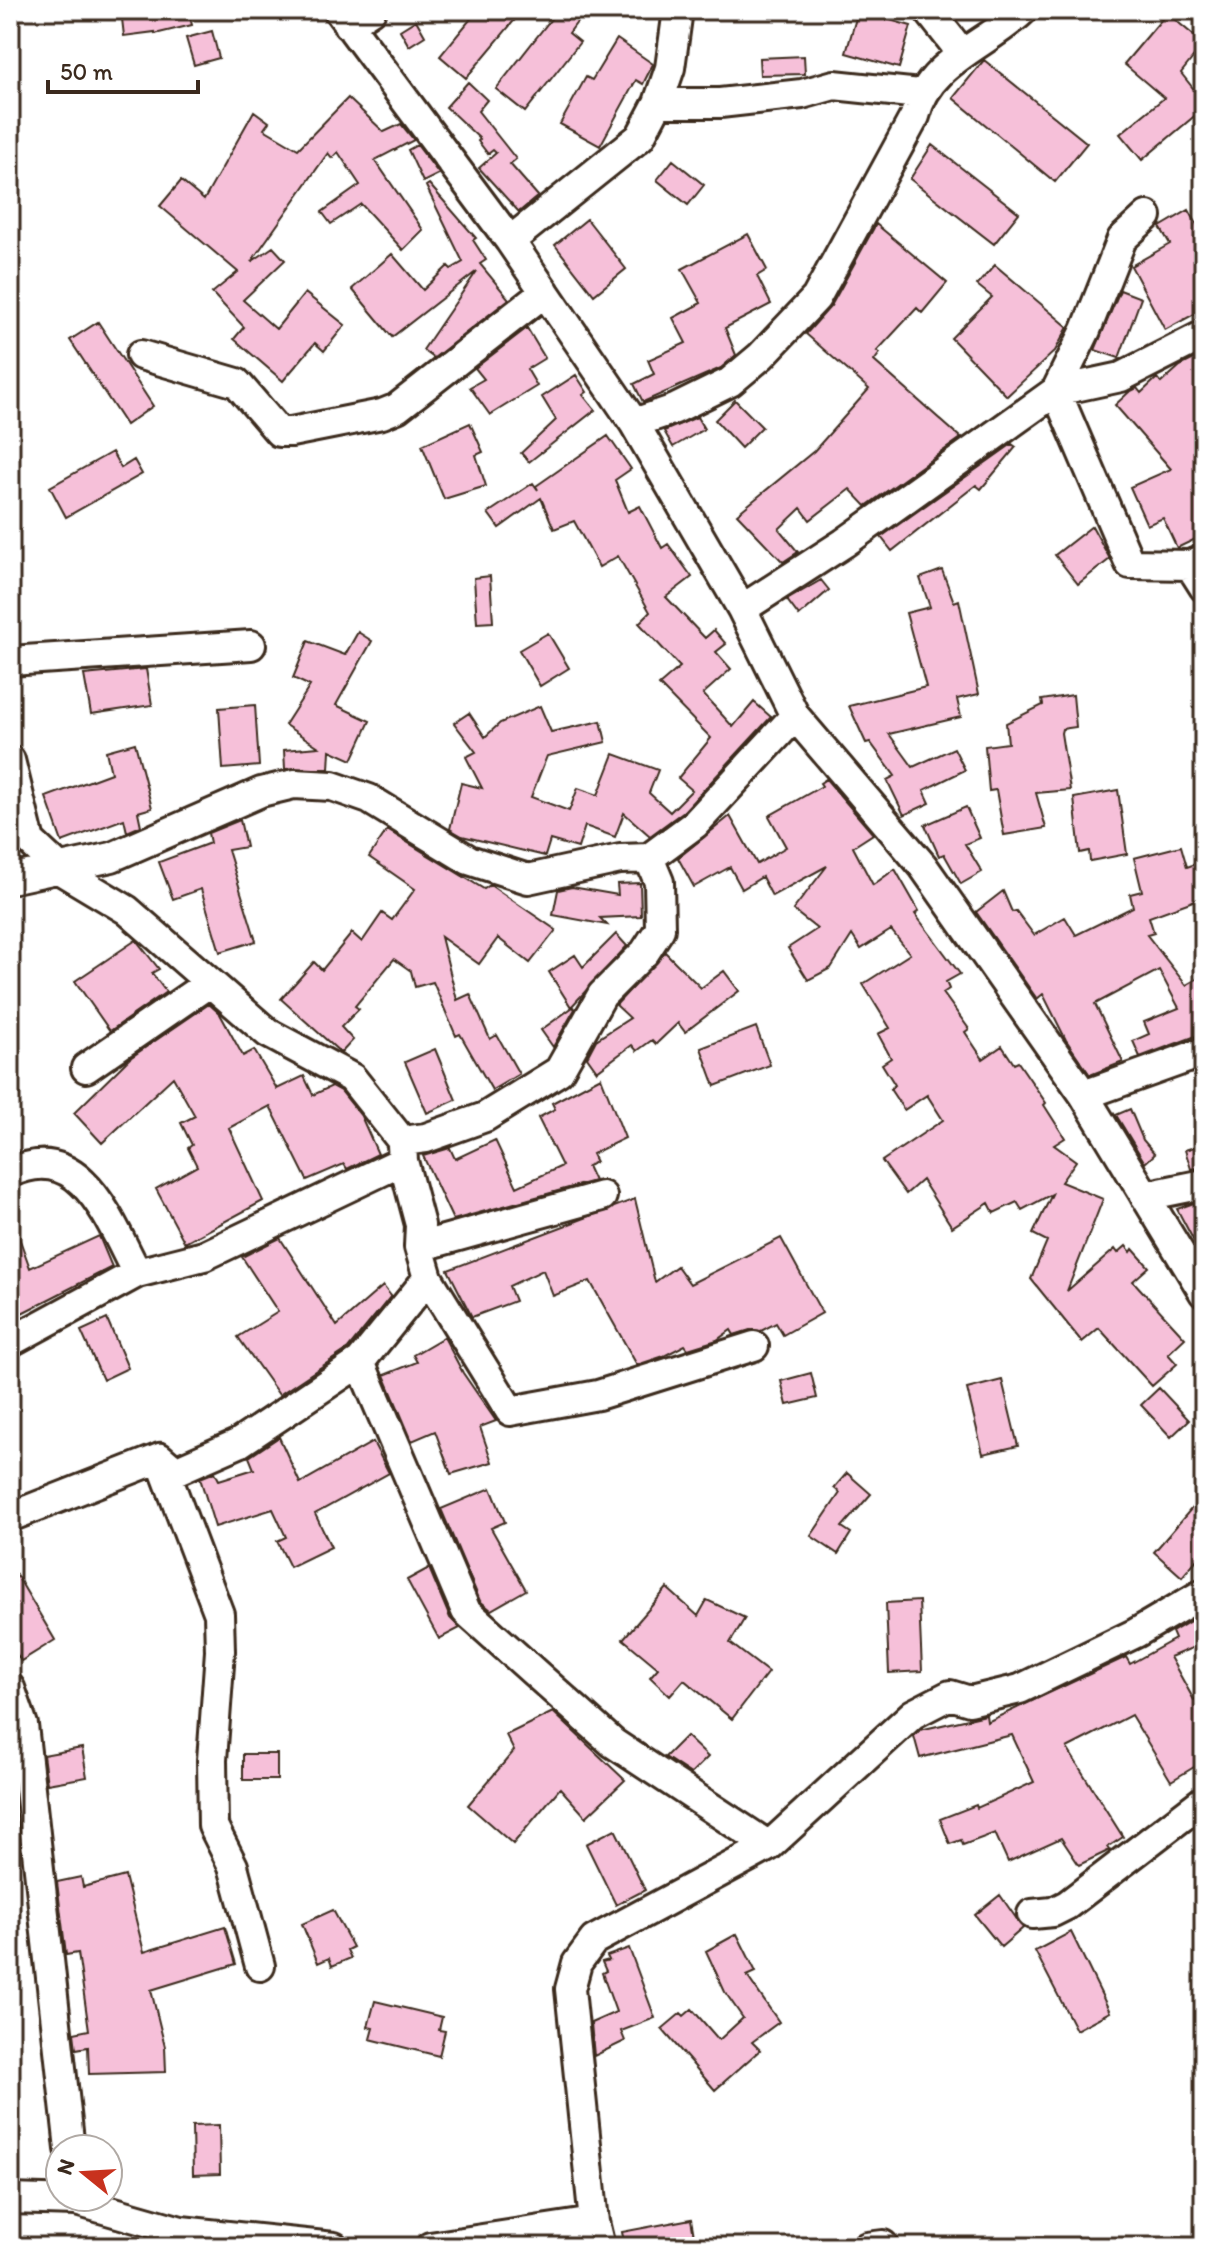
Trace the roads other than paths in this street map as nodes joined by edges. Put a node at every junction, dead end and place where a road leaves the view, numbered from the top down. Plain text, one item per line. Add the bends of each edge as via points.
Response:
1 (371, 10) edge
2 (678, 10) edge
3 (928, 10) edge
4 (1023, 10) edge
5 (343, 18) edge
6 (961, 52) junction
7 (920, 94) junction
8 (658, 103) junction
9 (1147, 216) dead end
10 (510, 241) junction
11 (545, 292) junction
12 (1204, 335) edge
13 (141, 355) dead end
14 (1056, 391) junction
15 (634, 423) junction
16 (1199, 570) edge
17 (742, 609) junction
18 (251, 645) dead end
19 (10, 661) edge
20 (795, 716) junction
21 (10, 760) edge
22 (649, 858) junction
23 (62, 871) junction
24 (10, 879) edge
25 (209, 983) junction
26 (1204, 1052) edge
27 (86, 1068) dead end
28 (1084, 1095) junction
29 (402, 1151) junction
30 (10, 1173) edge
31 (1204, 1184) edge
32 (602, 1196) dead end
33 (1145, 1196) junction
34 (419, 1247) junction
35 (137, 1273) junction
36 (428, 1278) junction
37 (1204, 1293) edge
38 (10, 1342) edge
39 (754, 1346) dead end
40 (360, 1362) junction
41 (160, 1458) junction
42 (10, 1517) edge
43 (1204, 1593) edge
44 (10, 1688) edge
45 (1204, 1800) edge
46 (769, 1846) junction
47 (1032, 1914) dead end
48 (260, 1966) dead end
49 (68, 2133) edge
50 (10, 2199) edge
51 (44, 2199) edge
52 (112, 2213) edge
53 (597, 2234) edge
54 (182, 2239) edge
55 (334, 2247) edge
56 (430, 2247) edge

1 - 5 street
2 - 8 street via 670,68
3 - 6 street
4 - 6 street
5 - 10 street
6 - 7 street
7 - 8 street via 844,85 720,103
7 - 15 street via 915,116 816,298 730,382
8 - 10 street via 640,137
9 - 14 street via 1122,239
10 - 11 street
11 - 13 street via 397,408 291,432 279,432 237,383
11 - 15 street
12 - 14 street via 1121,377
14 - 16 street via 1130,564
14 - 17 street
15 - 17 street
17 - 20 street
18 - 19 street
20 - 22 street via 695,824
20 - 28 street via 923,866
21 - 23 street via 30,841
22 - 23 street via 528,879 469,860 369,799 332,786 294,784 261,792 112,857
22 - 29 street via 659,882 660,929 602,995 559,1071 485,1117
23 - 24 street
23 - 25 street via 127,910
25 - 27 street
25 - 29 street via 268,1033 352,1078
26 - 28 street
28 - 33 street
29 - 34 street via 420,1225
29 - 35 street via 204,1256
30 - 35 street via 29,1164 67,1169 93,1192
31 - 33 street
32 - 34 street
33 - 37 street
34 - 36 street
35 - 38 street
36 - 39 street via 510,1411 598,1395
36 - 40 street
40 - 41 street via 239,1443 175,1471
40 - 46 street via 466,1611 613,1743
41 - 42 street
41 - 48 street via 219,1614 213,1826 233,1866
43 - 46 street via 1136,1633 1020,1689 970,1701 950,1695 913,1714
44 - 49 street via 23,1725
45 - 47 street via 1067,1905
46 - 53 street via 594,1940 577,1963 570,1989
50 - 51 street
52 - 54 street
53 - 56 street
54 - 55 street

